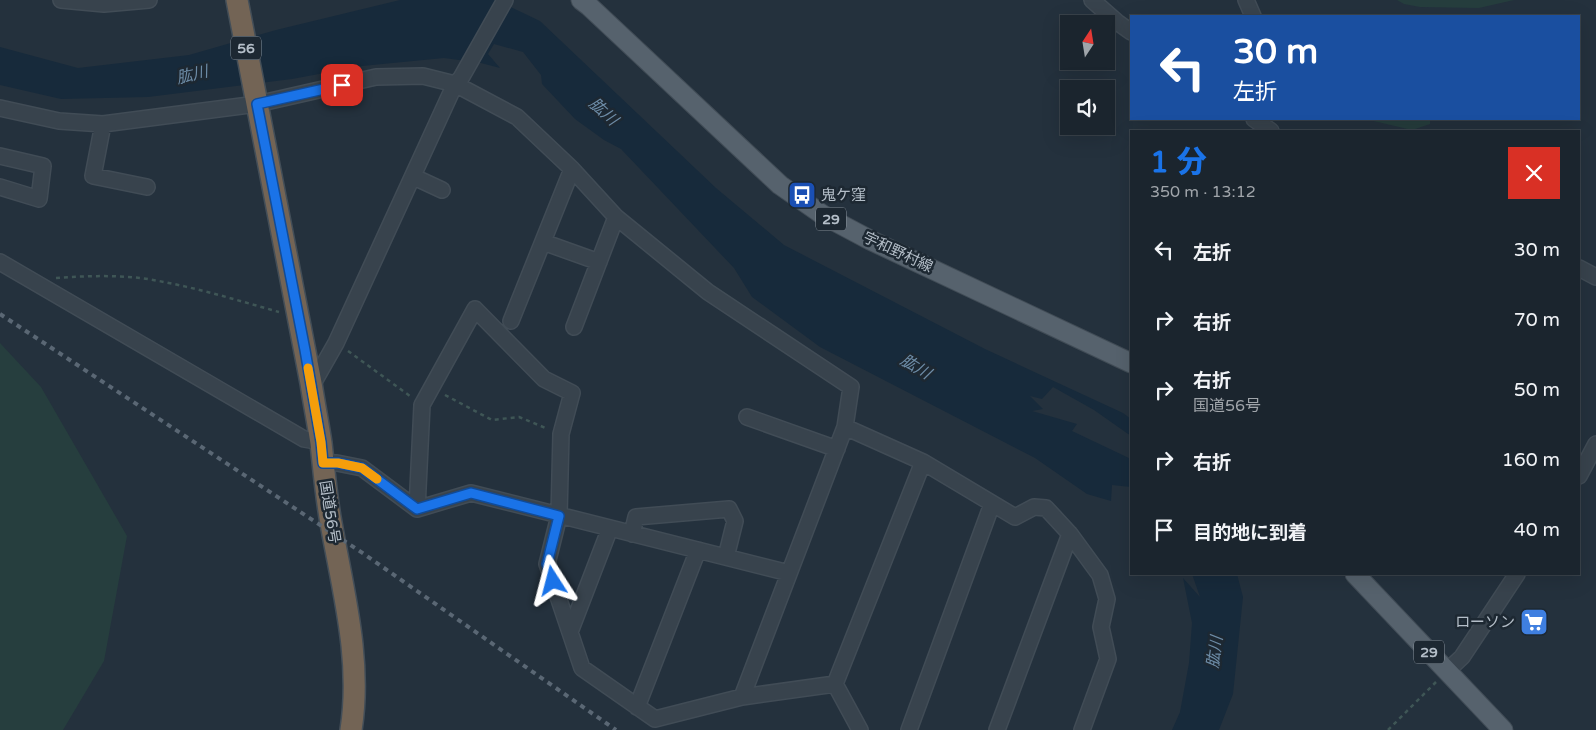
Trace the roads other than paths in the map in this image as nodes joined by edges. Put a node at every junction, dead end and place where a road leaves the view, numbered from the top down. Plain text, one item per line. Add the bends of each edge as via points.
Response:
1 (61, 0) edge
2 (149, 0) edge
3 (505, 0) edge
4 (581, 0) edge
5 (1092, 0) edge
6 (1246, 0) edge
7 (237, 3) edge
8 (1253, 15) edge
9 (1130, 31) edge
10 (458, 81) junction
11 (255, 97) junction
12 (0, 108) edge
13 (1255, 120) edge
14 (103, 124) junction
15 (1270, 130) edge
16 (0, 156) edge
17 (572, 169) junction
18 (414, 177) junction
19 (0, 187) edge
20 (147, 187) dead end
21 (442, 190) dead end
22 (616, 217) junction
23 (543, 242) junction
24 (0, 262) edge
25 (598, 262) junction
26 (1580, 269) edge
27 (1596, 277) edge
28 (511, 321) dead end
29 (574, 327) dead end
30 (1130, 363) edge
31 (311, 388) junction
32 (747, 417) dead end
33 (845, 427) junction
34 (1596, 444) edge
35 (837, 449) junction
36 (322, 453) junction
37 (923, 462) junction
38 (1580, 474) edge
39 (992, 504) junction
40 (417, 509) junction
41 (559, 516) junction
42 (610, 528) junction
43 (632, 534) junction
44 (1070, 534) junction
45 (698, 550) junction
46 (726, 557) junction
47 (789, 573) junction
48 (1356, 575) edge
49 (1516, 575) edge
50 (570, 632) junction
51 (1446, 672) junction
52 (835, 684) junction
53 (742, 697) junction
54 (637, 707) junction
55 (351, 730) edge
56 (860, 730) edge
57 (909, 730) edge
58 (997, 730) edge
59 (1082, 730) edge
60 (1503, 730) edge

1 - 2 street via 104,4
3 - 10 street
4 - 30 main road, 宇和野村線 / 29 via 780,185 823,215
5 - 9 street
6 - 8 street
7 - 11 highway, 国道56号 / 56
10 - 11 street via 423,76 376,77
10 - 17 street via 517,118
10 - 18 street
11 - 14 street
11 - 31 highway, 国道56号 / 56
12 - 14 street via 59,121
13 - 15 street
14 - 20 street via 93,176
16 - 19 street via 43,166 39,199
17 - 22 street
17 - 23 street
18 - 21 street
18 - 31 street via 336,343
22 - 25 street
22 - 33 street via 708,292 851,387
23 - 25 street
23 - 28 street
24 - 36 street via 304,439
25 - 29 street
26 - 27 street
31 - 36 highway, 国道56号 / 56
32 - 35 street
33 - 35 street
33 - 37 street
34 - 38 street
35 - 47 street
36 - 40 street via 338,463 362,468
36 - 55 highway, 国道56号 / 56 via 353,652 355,707
37 - 39 street
37 - 52 street
39 - 44 street via 1015,517 1034,507 1046,508
39 - 57 street
40 - 41 street via 471,493
40 - 41 street via 422,405 475,309 544,379 572,393 561,434
41 - 42 street
41 - 50 street via 547,564
42 - 43 street
42 - 50 street
43 - 45 street
43 - 46 street via 636,517 729,509 735,521
44 - 58 street
44 - 59 street via 1100,575 1107,599 1101,627 1108,659
45 - 46 street
45 - 54 street
46 - 47 street
47 - 53 street
48 - 51 main road, 29
49 - 51 street via 1462,657
50 - 54 street via 582,668
51 - 60 main road, 29
52 - 53 street
52 - 56 street
53 - 54 street via 655,719

